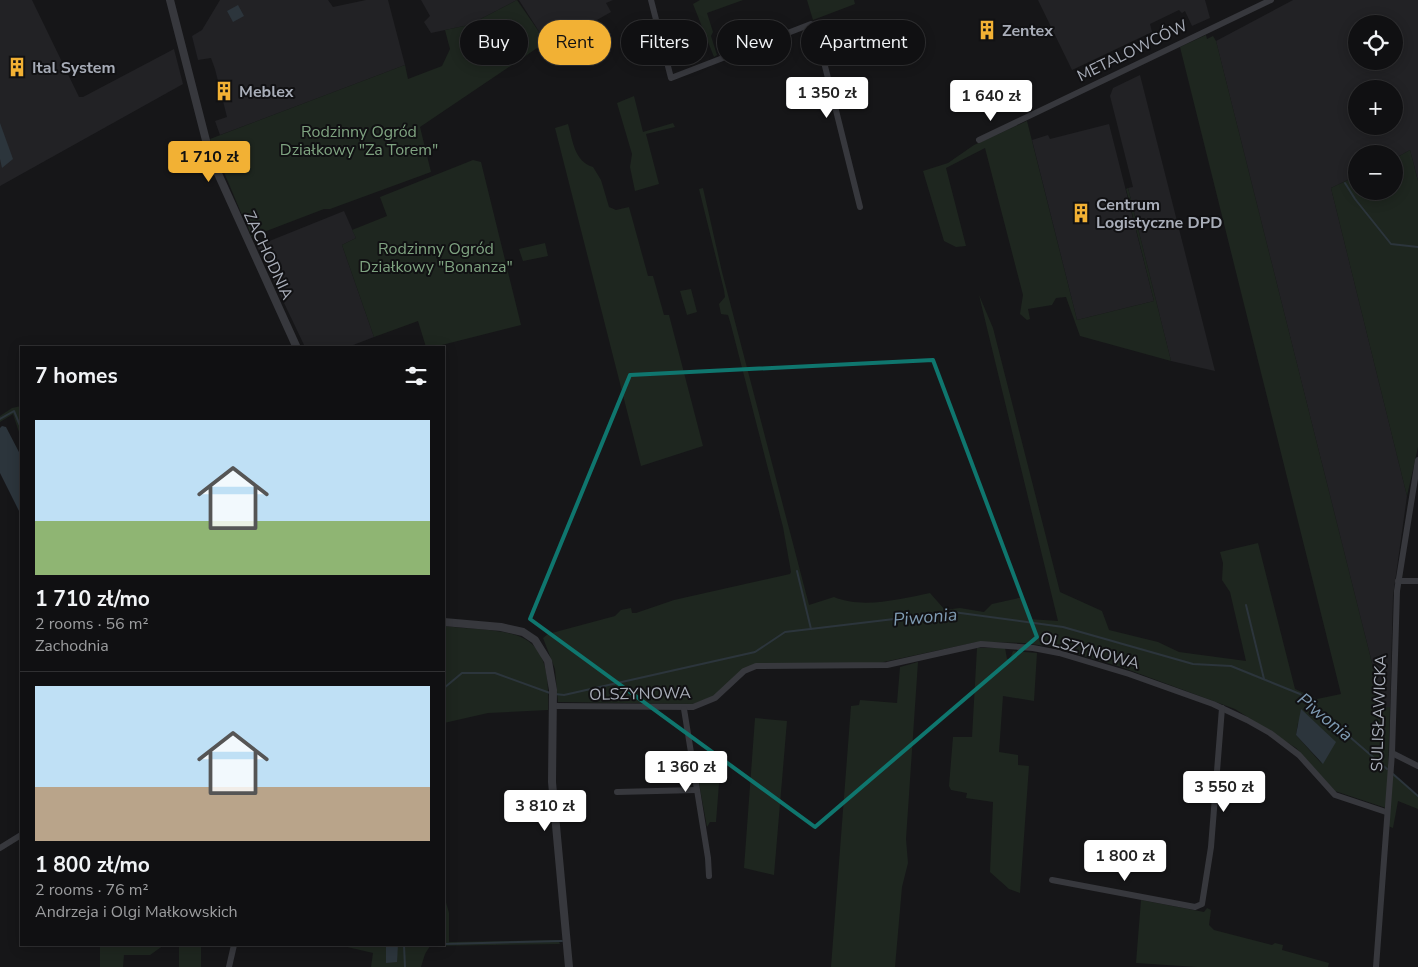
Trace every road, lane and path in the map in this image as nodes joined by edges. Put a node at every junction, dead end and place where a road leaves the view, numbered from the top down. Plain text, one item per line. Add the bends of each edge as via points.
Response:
1 (170, 0) edge
2 (651, 0) edge
3 (1271, 0) edge
4 (979, 140) dead end
5 (860, 207) dead end
6 (296, 346) edge
7 (1418, 460) edge
8 (1398, 581) junction
9 (1418, 581) edge
10 (445, 622) edge
11 (553, 706) junction
12 (684, 708) junction
13 (1222, 708) junction
14 (1392, 753) junction
15 (1418, 766) edge
16 (696, 790) junction
17 (617, 792) dead end
18 (1386, 812) junction
19 (20, 836) edge
20 (0, 848) edge
21 (709, 876) dead end
22 (1052, 880) dead end
23 (234, 946) edge
24 (229, 967) edge
25 (569, 967) edge
26 (1376, 967) edge

1 - 6 street, ZACHODNIA via 210,156
2 - 5 street via 670,78 811,24 817,34
3 - 4 street, METALOWCÓW
7 - 8 street, SULISŁAWICKA
8 - 9 street
8 - 14 street, SULISŁAWICKA
10 - 11 street via 514,629 529,636 544,653 551,671
11 - 12 street, OLSZYNOWA
11 - 25 street via 553,790
12 - 13 street, OLSZYNOWA via 709,702 722,694 744,671 756,666 887,665 987,644 1066,654
12 - 16 street
13 - 18 street, OLSZYNOWA via 1287,745 1335,795
13 - 22 street via 1209,866 1204,900 1200,906
14 - 15 street
14 - 18 street, SULISŁAWICKA
16 - 17 street
16 - 21 street
18 - 26 street, SULISŁAWICKA
19 - 20 street
23 - 24 street

